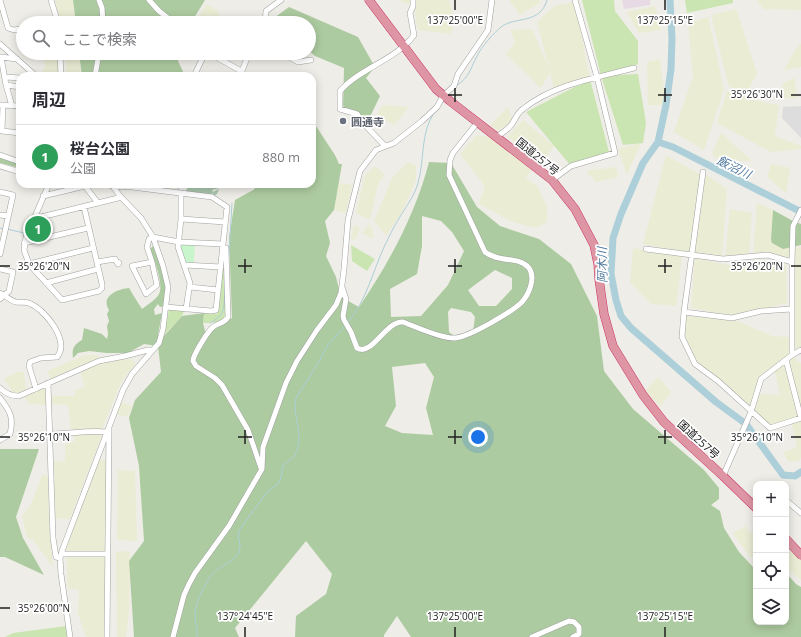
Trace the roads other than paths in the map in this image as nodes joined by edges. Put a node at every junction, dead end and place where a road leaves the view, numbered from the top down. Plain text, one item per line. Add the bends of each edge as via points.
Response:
1 (0, 0) edge
2 (51, 0) edge
3 (99, 0) edge
4 (149, 0) edge
5 (281, 0) edge
6 (369, 0) edge
7 (414, 0) edge
8 (492, 0) edge
9 (575, 0) edge
10 (56, 16) edge
11 (103, 16) edge
12 (165, 16) edge
13 (265, 16) edge
14 (16, 30) edge
15 (0, 44) edge
16 (403, 46) junction
17 (16, 58) edge
18 (16, 59) edge
19 (18, 60) edge
20 (60, 60) edge
21 (97, 60) edge
22 (202, 60) edge
23 (219, 60) edge
24 (246, 60) edge
25 (294, 60) edge
26 (311, 60) dead end
27 (634, 68) dead end
28 (32, 72) edge
29 (61, 72) edge
30 (96, 72) edge
31 (196, 72) edge
32 (237, 72) edge
33 (241, 72) edge
34 (6, 77) junction
35 (597, 77) junction
36 (16, 78) edge
37 (6, 85) junction
38 (16, 86) edge
39 (447, 99) junction
40 (2, 105) edge
41 (12, 106) junction
42 (16, 106) edge
43 (477, 123) junction
44 (16, 133) edge
45 (496, 137) junction
46 (385, 146) junction
47 (0, 155) edge
48 (16, 161) edge
49 (0, 166) edge
50 (16, 171) edge
51 (703, 172) dead end
52 (552, 180) junction
53 (47, 188) edge
54 (77, 188) edge
55 (87, 188) edge
56 (114, 188) edge
57 (140, 188) edge
58 (0, 192) edge
59 (181, 194) junction
60 (43, 196) junction
61 (120, 196) junction
62 (98, 203) junction
63 (84, 207) junction
64 (801, 210) edge
65 (0, 214) edge
66 (8, 216) junction
67 (33, 219) junction
68 (181, 219) junction
69 (225, 222) junction
70 (88, 228) junction
71 (4, 230) edge
72 (153, 237) junction
73 (178, 242) junction
74 (24, 243) junction
75 (223, 244) junction
76 (93, 248) junction
77 (646, 249) dead end
78 (0, 254) edge
79 (691, 255) junction
80 (97, 262) junction
81 (152, 262) junction
82 (792, 262) junction
83 (120, 263) dead end
84 (29, 264) junction
85 (184, 265) junction
86 (220, 267) junction
87 (0, 269) edge
88 (98, 269) junction
89 (46, 282) junction
90 (342, 286) junction
91 (190, 287) junction
92 (218, 290) junction
93 (3, 294) edge
94 (0, 299) edge
95 (166, 307) junction
96 (186, 309) junction
97 (791, 310) junction
98 (684, 312) junction
99 (152, 350) junction
100 (801, 350) edge
101 (792, 355) junction
102 (786, 360) junction
103 (48, 383) junction
104 (0, 388) edge
105 (36, 389) junction
106 (0, 398) edge
107 (751, 412) junction
108 (108, 430) junction
109 (49, 434) junction
110 (0, 440) edge
111 (262, 469) junction
112 (723, 476) junction
113 (789, 503) edge
114 (753, 505) edge
115 (801, 513) edge
116 (789, 542) edge
117 (108, 554) junction
118 (801, 555) edge
119 (61, 556) junction
120 (70, 637) edge
121 (107, 637) edge
122 (173, 637) edge
123 (532, 637) edge
124 (573, 637) edge

1 - 14 street via 8,28
2 - 10 street
3 - 11 street
4 - 12 street
5 - 13 street via 266,11
6 - 16 highway, 国道257号
7 - 16 street via 410,13 414,35
8 - 39 street via 488,30 458,74
9 - 35 street
15 - 17 street
16 - 39 highway, 国道257号 via 436,89
16 - 46 street via 347,82 340,91 340,109 357,114
18 - 34 street via 1,58
19 - 28 street
20 - 29 street
21 - 30 street
22 - 31 street
23 - 32 street
24 - 33 street
25 - 26 street
27 - 35 street
34 - 36 street
34 - 37 street
35 - 45 street via 551,91 537,99 517,115 506,131
35 - 52 street via 615,153 571,166
37 - 38 street
37 - 41 street
39 - 43 highway, 国道257号
39 - 46 street via 394,143
40 - 41 street
40 - 44 street via 2,131
41 - 42 street
43 - 45 highway, 国道257号
43 - 90 street via 453,153 450,160 450,177 485,252 494,258 524,263 530,270 532,282 525,298 502,316 464,336 449,338 399,322 392,324 367,349 360,350 343,316 346,299
45 - 52 highway, 国道257号
46 - 90 street via 376,150 360,171 347,229
47 - 48 street
49 - 50 street
51 - 79 street
52 - 112 highway, 国道257号 via 575,209 594,245 604,314 613,346 643,395 664,422
53 - 60 street
54 - 60 street
55 - 62 street
56 - 61 street
57 - 59 street
58 - 66 street via 13,195
59 - 68 street
59 - 69 street via 215,198 227,206
60 - 67 street
61 - 62 street
61 - 72 street via 141,218
62 - 63 street
63 - 67 street
63 - 70 street
64 - 82 street via 793,226
65 - 66 street
66 - 71 street
67 - 74 street
68 - 69 street
68 - 73 street
69 - 75 street
70 - 74 street
70 - 76 street
71 - 78 street
72 - 73 street
72 - 81 street via 146,244
72 - 95 street via 168,287
73 - 75 street
73 - 85 street
74 - 84 street via 25,256
75 - 86 street
75 - 111 street via 226,248 228,317 223,323 214,326 194,355 193,361 222,385 248,430
76 - 80 street
76 - 84 street
77 - 79 street
79 - 82 street via 723,259 768,255
79 - 98 street
80 - 83 street via 115,259 118,264
80 - 88 street
81 - 81 street via 132,266 146,294 156,287
82 - 97 street
84 - 89 street
85 - 86 street
85 - 91 street
86 - 92 street
87 - 93 street via 13,272 9,291
88 - 89 street
88 - 89 street via 102,287 99,291 62,300
90 - 111 street via 336,305 305,347 286,383 264,447
91 - 92 street
91 - 96 street
92 - 96 street via 215,311
93 - 94 street
93 - 105 street via 16,302 35,306 60,336 60,353 57,357 30,362
95 - 96 street
95 - 99 street via 159,343
97 - 98 street via 761,311 732,318
97 - 101 street
98 - 107 street via 682,337 695,364 718,381
99 - 103 street via 99,361
99 - 108 street via 127,383
100 - 101 street
101 - 102 street
102 - 107 street via 761,379
102 - 107 street via 801,418 770,428
103 - 105 street
103 - 109 street
104 - 105 street via 15,396
106 - 110 street via 12,416 12,427 10,434
107 - 112 street
108 - 109 street
108 - 117 street
108 - 119 street
109 - 119 street via 53,538 56,557
111 - 122 street via 229,526 195,572 184,595
112 - 114 highway, 国道257号
113 - 115 street
116 - 118 highway
117 - 119 street
117 - 121 street
119 - 120 street
123 - 124 street via 569,621 579,627 579,634

